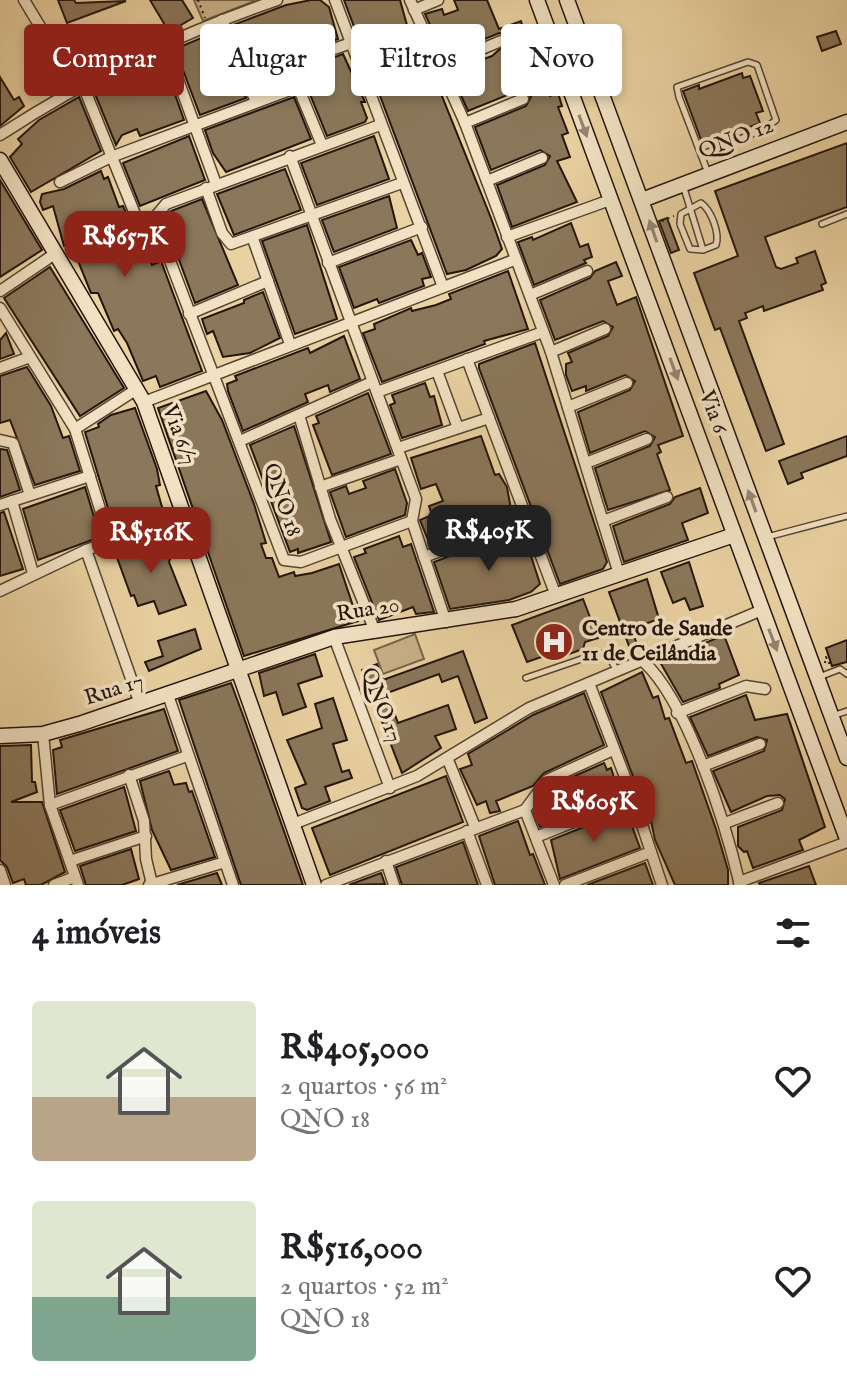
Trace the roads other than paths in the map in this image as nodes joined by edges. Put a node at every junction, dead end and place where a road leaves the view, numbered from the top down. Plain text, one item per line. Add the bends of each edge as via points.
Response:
1 (24, 0) edge
2 (277, 0) edge
3 (335, 0) edge
4 (438, 0) edge
5 (537, 0) edge
6 (567, 0) edge
7 (412, 5) edge
8 (222, 20) junction
9 (40, 24) edge
10 (224, 24) edge
11 (420, 24) edge
12 (184, 36) edge
13 (501, 41) dead end
14 (351, 43) joint
15 (485, 48) edge
16 (335, 49) edge
17 (62, 96) edge
18 (84, 96) edge
19 (184, 96) edge
20 (253, 96) edge
21 (273, 96) edge
22 (302, 96) edge
23 (370, 96) edge
24 (452, 96) edge
25 (523, 99) dead end
26 (256, 102) junction
27 (847, 122) edge
28 (465, 123) junction
29 (194, 125) junction
30 (380, 125) junction
31 (0, 135) edge
32 (322, 145) junction
33 (701, 155) junction
34 (290, 156) junction
35 (111, 157) junction
36 (542, 158) dead end
37 (0, 160) edge
38 (708, 173) junction
39 (487, 181) junction
40 (60, 182) dead end
41 (402, 183) junction
42 (604, 184) junction
43 (682, 184) junction
44 (211, 186) junction
45 (610, 200) junction
46 (642, 200) junction
47 (690, 207) junction
48 (847, 214) edge
49 (311, 217) junction
50 (822, 224) dead end
51 (422, 227) junction
52 (158, 233) junction
53 (507, 237) junction
54 (253, 239) junction
55 (703, 250) junction
56 (56, 253) junction
57 (514, 260) junction
58 (328, 263) junction
59 (666, 267) junction
60 (587, 271) dead end
61 (268, 281) junction
62 (443, 287) junction
63 (0, 291) edge
64 (530, 295) junction
65 (0, 308) edge
66 (189, 314) junction
67 (350, 321) junction
68 (605, 329) dead end
69 (543, 332) junction
70 (290, 344) junction
71 (551, 352) junction
72 (30, 357) junction
73 (467, 359) junction
74 (0, 368) edge
75 (437, 371) junction
76 (214, 376) junction
77 (627, 383) dead end
78 (374, 387) junction
79 (141, 395) junction
80 (568, 407) junction
81 (299, 415) junction
82 (489, 418) junction
83 (458, 428) junction
84 (75, 429) junction
85 (647, 439) dead end
86 (0, 440) edge
87 (240, 441) junction
88 (400, 454) junction
89 (586, 463) junction
90 (90, 476) junction
91 (320, 487) junction
92 (30, 495) junction
93 (667, 497) dead end
94 (12, 501) junction
95 (0, 505) edge
96 (185, 516) junction
97 (847, 516) edge
98 (527, 518) junction
99 (412, 521) junction
100 (603, 521) junction
101 (734, 535) junction
102 (765, 537) junction
103 (110, 541) junction
104 (341, 549) junction
105 (86, 550) junction
106 (424, 557) junction
107 (33, 573) junction
108 (619, 574) junction
109 (0, 591) edge
110 (556, 596) junction
111 (762, 610) junction
112 (446, 622) junction
113 (374, 629) junction
114 (334, 637) junction
115 (643, 661) junction
116 (239, 669) junction
117 (617, 671) junction
118 (847, 674) edge
119 (526, 678) dead end
120 (817, 678) junction
121 (589, 683) junction
122 (765, 689) dead end
123 (168, 695) junction
124 (140, 704) junction
125 (847, 711) edge
126 (677, 713) junction
127 (831, 717) junction
128 (804, 723) junction
129 (43, 734) junction
130 (0, 736) edge
131 (760, 744) dead end
132 (613, 750) junction
133 (187, 756) junction
134 (847, 758) edge
135 (448, 760) junction
136 (703, 766) junction
137 (847, 773) edge
138 (129, 775) junction
139 (390, 788) junction
140 (633, 798) junction
141 (778, 803) dead end
142 (50, 805) junction
143 (525, 810) junction
144 (725, 823) junction
145 (293, 824) junction
146 (471, 829) junction
147 (146, 836) junction
148 (536, 837) junction
149 (847, 841) edge
150 (651, 852) junction
151 (70, 861) junction
152 (386, 861) junction
153 (225, 862) junction
154 (0, 870) edge
155 (76, 881) edge
156 (740, 883) edge
157 (150, 884) edge
158 (5, 885) edge
159 (54, 885) edge
160 (233, 885) edge
161 (314, 885) edge
162 (326, 885) edge
163 (394, 885) edge
164 (487, 885) edge
165 (554, 885) edge
166 (565, 885) edge
167 (662, 885) edge

1 - 9 street, QNO 18
2 - 8 street
3 - 14 street
4 - 7 street
5 -> 42 main road, Via 6
6 - 46 main road, Via 6
7 - 11 street
8 - 10 street
8 - 12 street
13 - 15 street
14 - 16 street
17 - 31 street
18 - 35 street, QNO 18
19 - 29 street
20 - 26 street
21 - 26 street
22 - 32 street
23 - 30 street
24 - 28 street
25 - 28 street
26 - 29 street
27 - 38 main road, QNO 12
28 - 39 street
29 - 35 street
29 - 44 street
30 - 32 street
30 - 41 street
32 - 34 street
33 - 33 lane via 776,120 761,71 753,62 677,87
33 - 38 lane
34 - 44 street
34 - 49 street
35 - 40 street
35 - 52 street, QNO 18 via 141,229
36 - 39 street
37 - 56 main road, Via 6/7
38 - 43 main road, QNO 12
39 - 53 street
41 - 49 street
41 - 51 street
42 - 45 main road, Via 6
42 - 59 main road via 625,219 645,273 656,278
43 - 46 main road, QNO 12
43 - 47 lane
44 - 52 street via 160,209
44 - 54 street via 227,241
45 - 53 street
45 -> 101 main road, Via 6
59 -> 46 main road, Via 6
47 - 55 lane
47 - 55 lane via 681,214 680,224 690,249
47 - 55 lane via 707,207 718,239
48 - 50 lane
49 - 54 street
49 - 58 street
51 - 58 street
51 - 62 street
52 - 66 street, QNO 18
53 - 57 street
54 - 61 street
56 - 63 street
56 - 79 main road, Via 6/7
57 - 62 street
57 - 64 street
58 - 67 street
102 -> 59 main road, Via 6
60 - 64 street
61 - 66 street
61 - 70 street
62 - 67 street
64 - 69 street
65 - 72 street
66 - 76 street, QNO 18
67 - 70 street
67 - 78 street
68 - 71 street
69 - 71 street
69 - 73 street, QNO 18
70 - 76 street
71 - 80 street
72 - 74 street
72 - 84 street
73 - 75 street, QNO 18
73 - 82 street
75 - 78 street, QNO 18
75 - 83 street
76 - 79 street
76 - 87 street, QNO 18
77 - 80 street
78 - 81 street, QNO 18
78 - 88 street
79 - 84 street
79 - 96 main road, Via 6/7
80 - 89 street
81 - 87 street, QNO 18
81 - 91 street, QNO 18
82 - 83 street, QNO 18
82 - 98 street
83 - 88 street, QNO 18
84 - 90 street
85 - 89 street
86 - 92 street via 13,443
87 - 104 street, QNO 18 via 284,560 301,562
88 - 91 street, QNO 18
88 - 99 street via 416,499
89 - 100 street
90 - 92 street
90 - 103 street
91 - 104 street, QNO 18
92 - 94 street
93 - 100 street
94 - 95 street
94 - 107 street
96 - 103 street
96 - 116 main road, Via 6/7
97 - 102 lane
98 - 106 street
98 - 110 street
99 - 104 street, QNO 18
99 - 106 street
100 - 108 street
101 - 108 main road, Rua 20
101 - 111 main road, Via 6
102 - 120 main road, Via 6
103 - 105 street
104 - 113 street, QNO 18
105 - 107 street
105 - 124 street
106 - 112 street
107 - 109 street
108 - 110 main road, Rua 20
110 - 112 main road, Rua 20
111 - 115 street
111 -> 128 main road, Via 6
112 - 113 main road, Rua 20
113 - 114 main road, Rua 20
114 - 116 main road, Rua 20
114 - 139 street, QNO 17
115 - 117 street
115 - 126 street
116 - 123 main road, Rua 17
116 - 145 main road, Via 6/7
117 - 119 lane via 609,657 599,653
117 - 121 street
118 - 120 lane via 840,669
120 - 127 main road, Via 6
121 - 132 street
121 - 135 street via 505,719
122 - 126 street via 746,686
123 - 124 main road, Rua 17
123 - 133 street
124 - 129 main road, Rua 17
125 - 127 lane
126 - 136 street
127 - 134 main road, Via 6
128 - 137 main road via 814,712 825,716
128 - 149 main road, Via 6
129 - 130 main road, Rua 17
129 - 142 street
131 - 136 street
132 - 140 street
132 - 143 street via 547,780
133 - 138 street
133 - 153 street
135 - 139 street
135 - 146 street
136 - 144 street
138 - 142 street
138 - 147 street
139 - 145 street
140 - 148 street
140 - 150 street
141 - 144 street
142 - 151 street
143 - 146 street
143 - 148 street
144 - 156 street
145 - 161 main road, Via 6/7
146 - 152 street
146 - 164 street
147 - 151 street
147 - 157 street
148 - 165 street
149 - 156 street
150 - 166 street
150 - 167 street
151 - 155 street
152 - 162 street
152 - 163 street
153 - 157 street
153 - 160 street
154 - 158 street
155 - 159 street

